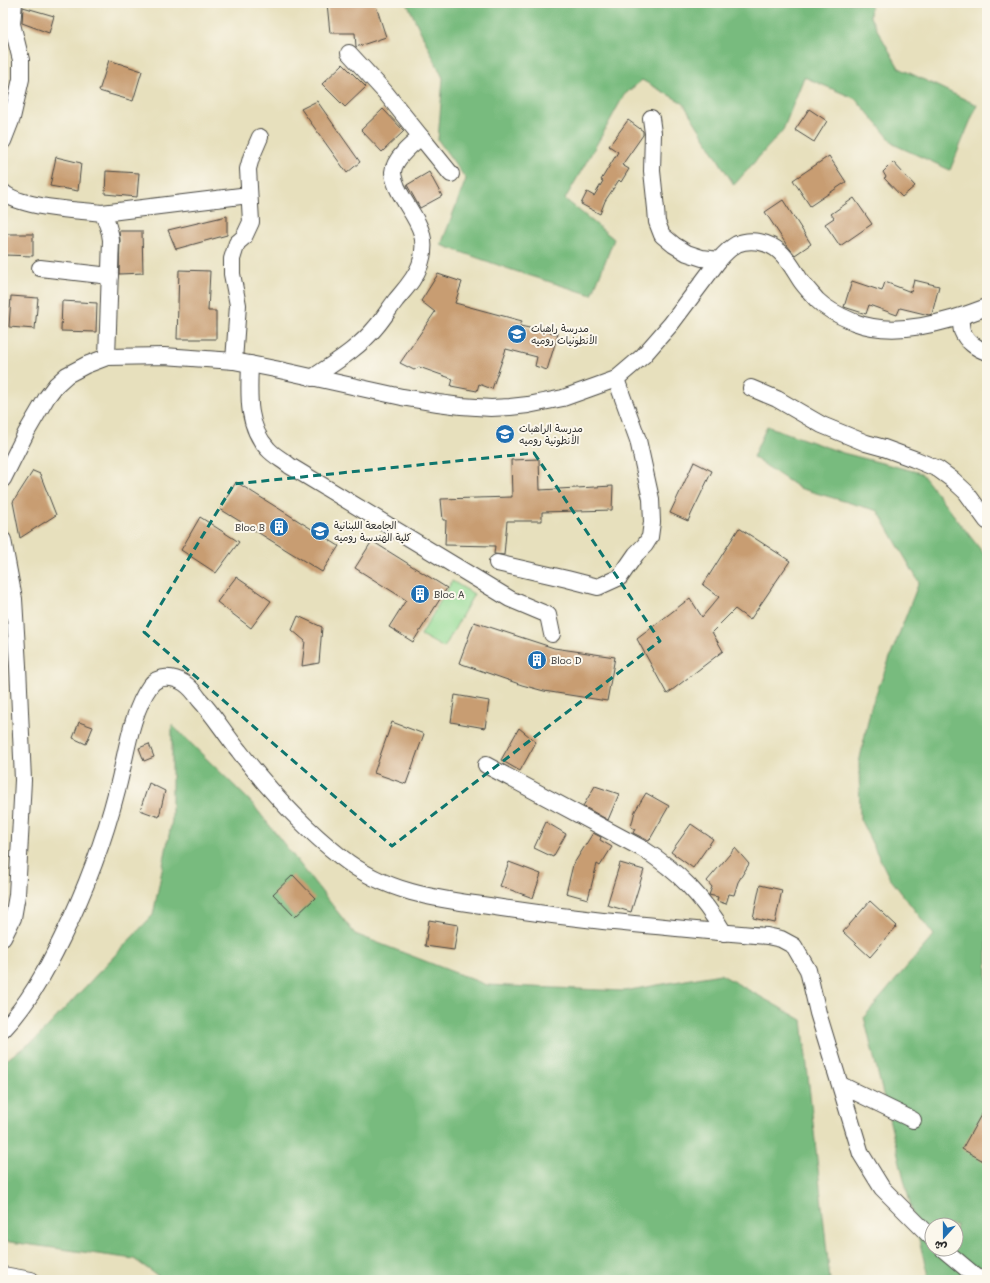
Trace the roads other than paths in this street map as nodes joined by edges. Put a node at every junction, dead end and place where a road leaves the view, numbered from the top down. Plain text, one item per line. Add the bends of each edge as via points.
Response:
1 (14, 3) edge
2 (349, 53) dead end
3 (651, 118) dead end
4 (260, 137) dead end
5 (421, 137) junction
6 (3, 141) edge
7 (451, 174) dead end
8 (3, 192) edge
9 (249, 195) junction
10 (102, 214) junction
11 (719, 260) junction
12 (40, 268) dead end
13 (110, 276) junction
14 (987, 306) edge
15 (960, 317) junction
16 (987, 352) edge
17 (107, 357) junction
18 (234, 361) junction
19 (250, 364) junction
20 (312, 378) junction
21 (616, 379) junction
22 (751, 388) dead end
23 (3, 480) edge
24 (987, 521) edge
25 (3, 540) edge
26 (497, 564) dead end
27 (552, 634) dead end
28 (486, 765) dead end
29 (724, 933) junction
30 (3, 938) edge
31 (3, 1030) edge
32 (841, 1086) junction
33 (913, 1120) dead end
34 (924, 1230) edge
35 (953, 1257) edge
36 (3, 1275) edge
37 (31, 1280) edge
38 (980, 1280) edge

1 - 6 street via 12,24 21,60 21,79 12,118
2 - 5 street
3 - 11 street via 652,171 662,235 687,253
4 - 9 street via 248,169
5 - 7 street
5 - 20 street via 399,159 393,173 404,202 420,224 420,265 412,281 376,327 359,344
8 - 10 street via 27,203
9 - 10 street
9 - 18 street via 251,222 244,237 237,243 232,259 238,305
10 - 13 street via 110,229
11 - 15 street via 738,244 761,242 771,246 780,252 818,301 844,317 865,325 908,328
11 - 21 street via 671,324 643,356
12 - 13 street
13 - 17 street
14 - 15 street
15 - 16 street via 962,330 968,339 976,347
17 - 18 street via 164,356
17 - 23 street via 67,375 56,385 47,396
18 - 19 street
19 - 20 street
19 - 27 street via 249,392 252,419 255,432 268,450 290,466 510,599 548,614
20 - 21 street via 424,400 491,408 528,405 563,398
21 - 26 street via 638,440 651,500 652,522 650,537 645,546 620,577 598,587
22 - 24 street via 777,399 822,425 938,469 966,492
25 - 30 street via 14,599 23,780 17,894 13,918
28 - 29 street via 659,859 702,899
29 - 31 street via 551,915 442,899 389,886 356,869 319,838 259,776 190,688 182,681 164,677 150,686 136,714 109,819 71,919 51,961 30,996
29 - 32 street via 767,936 781,939 794,946 808,970 818,1013
32 - 33 street
32 - 34 street via 860,1154 882,1188
35 - 38 street
36 - 37 street

